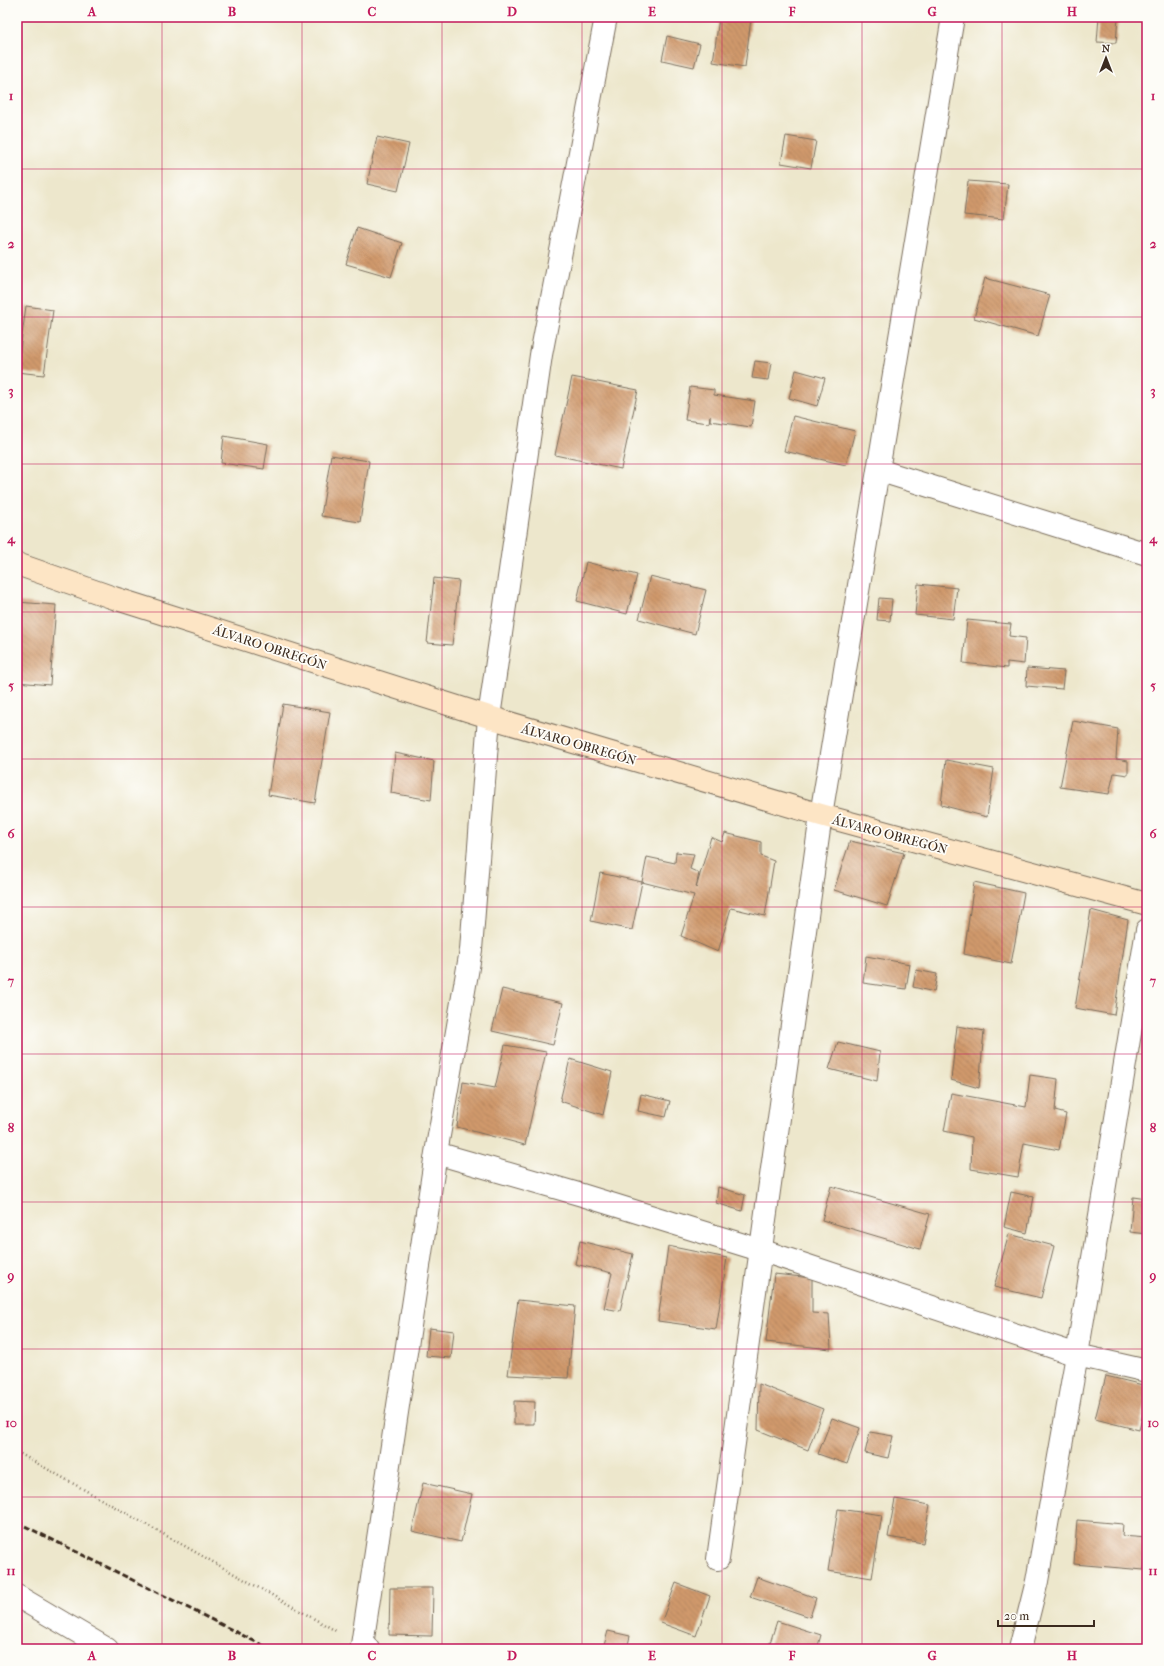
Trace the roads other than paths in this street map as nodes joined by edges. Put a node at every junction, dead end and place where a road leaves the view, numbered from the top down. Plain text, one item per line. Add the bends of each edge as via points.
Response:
1 (606, 17) edge
2 (953, 17) edge
3 (878, 470) junction
4 (1147, 554) edge
5 (17, 564) edge
6 (489, 717) junction
7 (821, 815) junction
8 (1147, 904) edge
9 (1147, 930) edge
10 (436, 1153) junction
11 (760, 1250) junction
12 (1077, 1354) junction
13 (1147, 1371) edge
14 (718, 1559) dead end
15 (17, 1596) edge
16 (364, 1648) edge
17 (107, 1649) edge
18 (1020, 1649) edge

1 - 6 street via 541,355
2 - 3 street
3 - 4 street
3 - 7 street
5 - 6 street, ÁLVARO OBREGÓN via 114,598
6 - 7 street, ÁLVARO OBREGÓN
6 - 10 street via 471,950
7 - 8 street, ÁLVARO OBREGÓN
7 - 11 street
9 - 12 street
10 - 11 street
10 - 16 street
11 - 12 street
11 - 14 street
12 - 13 street
12 - 18 street via 1037,1581
15 - 17 street

